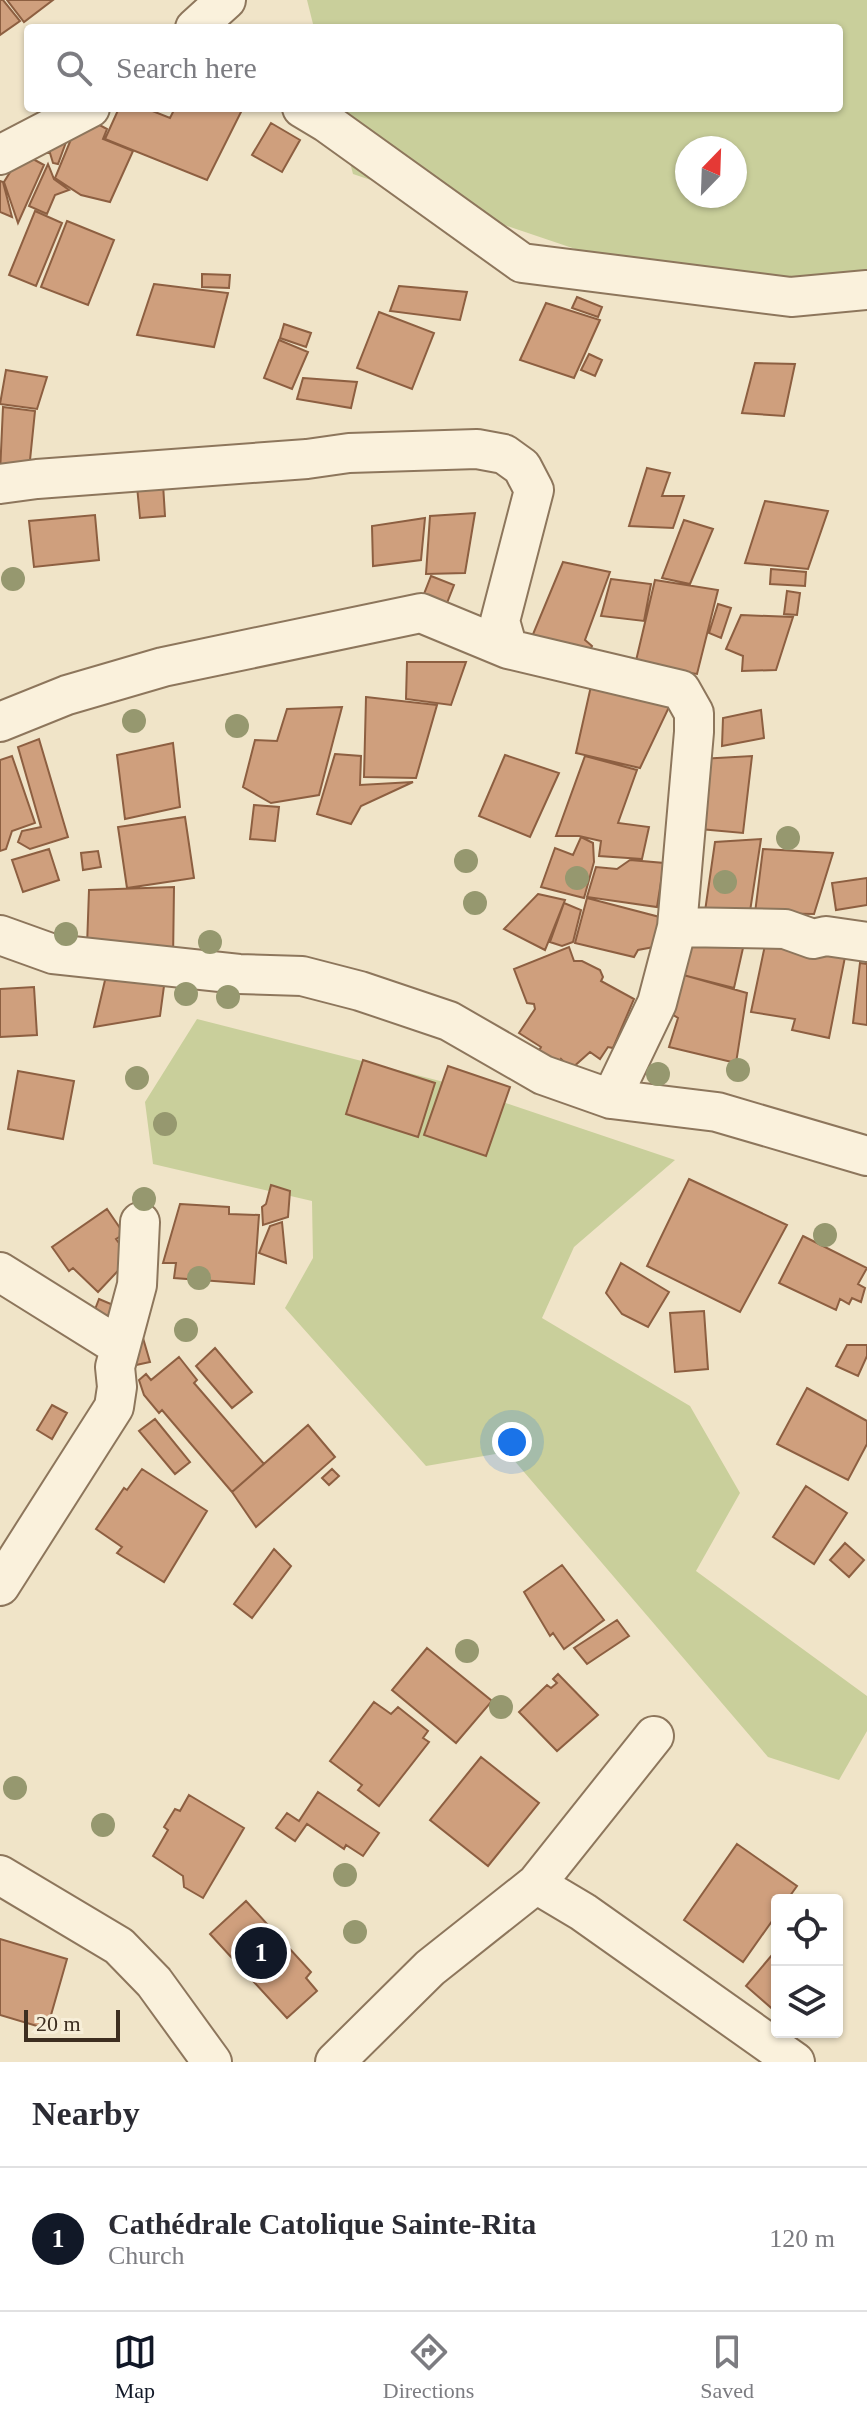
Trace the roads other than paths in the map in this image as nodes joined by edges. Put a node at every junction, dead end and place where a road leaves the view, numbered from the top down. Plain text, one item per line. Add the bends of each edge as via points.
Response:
1 (226, 0) edge
2 (199, 24) edge
3 (82, 112) edge
4 (309, 112) edge
5 (0, 155) edge
6 (867, 290) edge
7 (0, 484) edge
8 (508, 649) junction
9 (0, 722) edge
10 (677, 927) junction
11 (0, 935) edge
12 (867, 942) edge
13 (611, 1099) junction
14 (867, 1156) edge
15 (140, 1222) dead end
16 (0, 1272) edge
17 (120, 1347) junction
18 (13, 1538) edge
19 (0, 1586) edge
20 (654, 1736) dead end
21 (0, 1875) edge
22 (536, 1884) junction
23 (212, 2062) edge
24 (335, 2062) edge
25 (795, 2062) edge

1 - 2 street
3 - 5 street
4 - 6 street via 522,263 791,297
7 - 8 street via 349,453 477,449 504,454 522,467 534,490 500,621
8 - 9 street via 421,613 163,667 67,695
8 - 10 street via 681,690 694,713 694,732
10 - 12 street via 785,929 813,939
10 - 13 street via 657,1003
11 - 13 street via 53,954 302,976 360,991 449,1021 543,1075
13 - 14 street via 717,1112
15 - 17 street via 137,1285
16 - 17 street
17 - 18 street via 114,1407
18 - 19 street
20 - 22 street
21 - 23 street via 119,1946 154,1982
22 - 24 street via 430,1968
22 - 25 street

